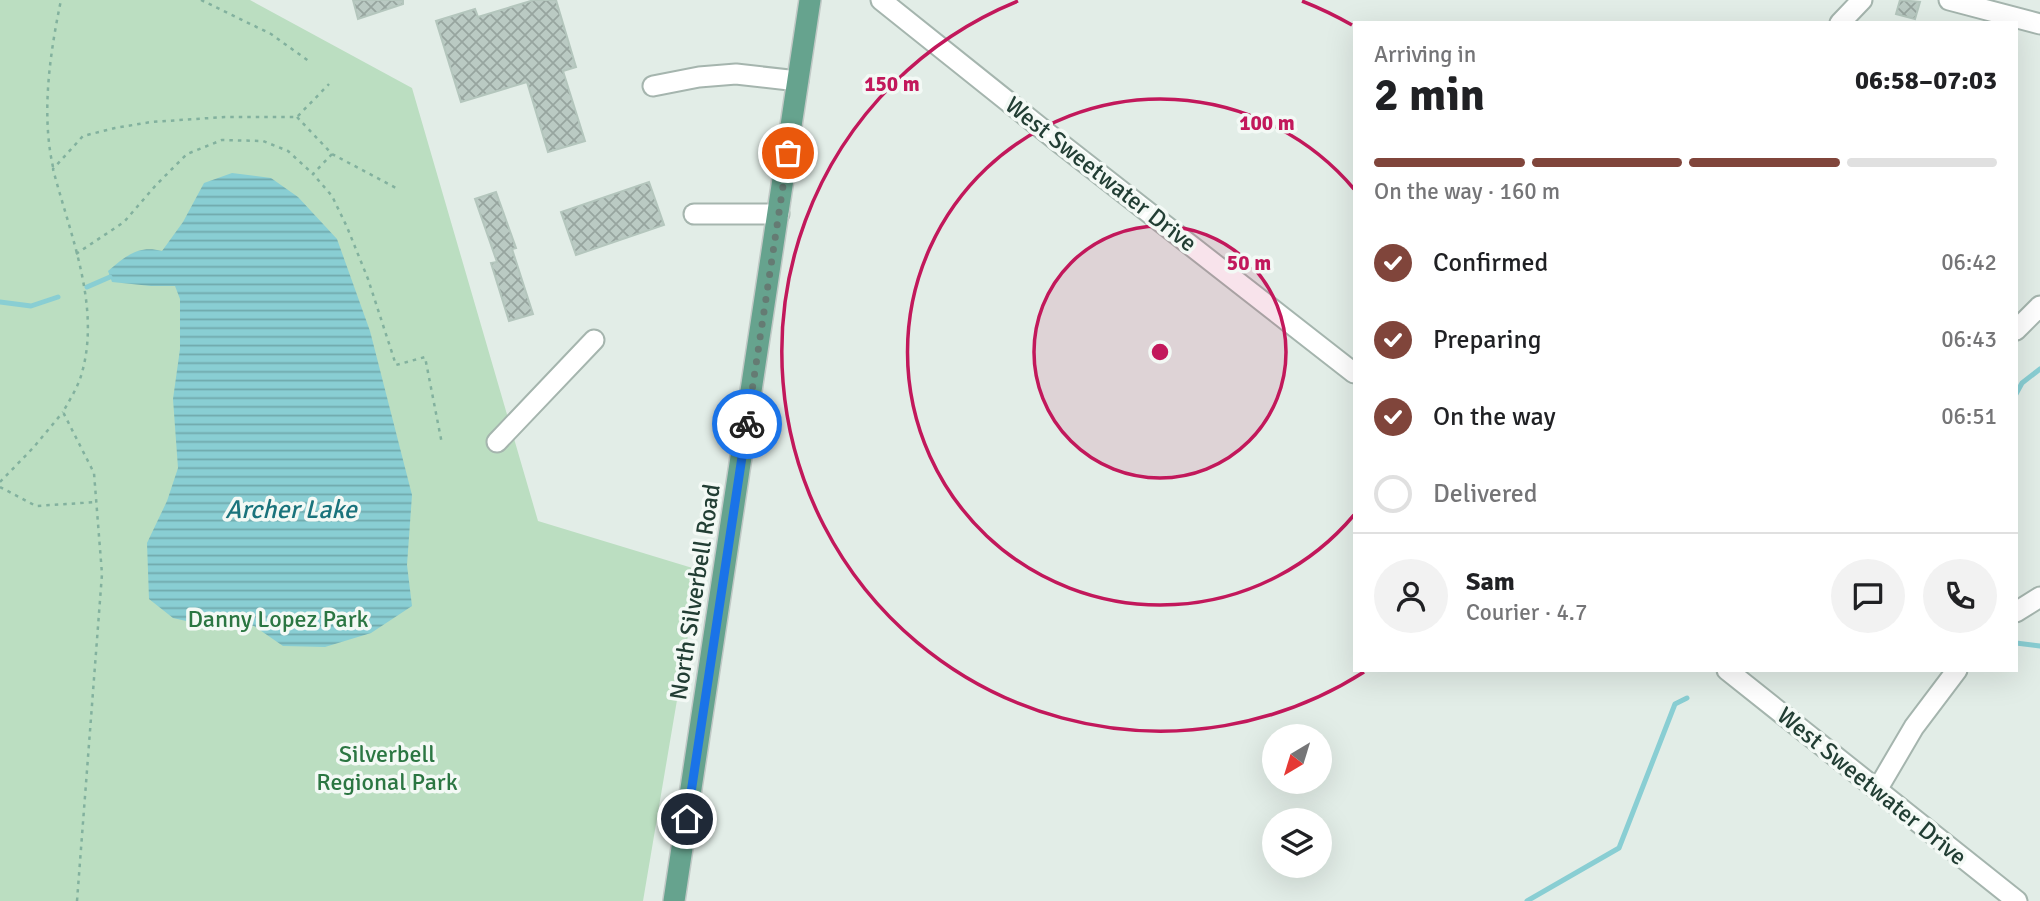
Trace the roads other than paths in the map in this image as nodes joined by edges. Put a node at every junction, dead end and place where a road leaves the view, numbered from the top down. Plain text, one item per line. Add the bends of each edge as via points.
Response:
1 (810, 0) edge
2 (881, 0) edge
3 (1862, 0) edge
4 (1949, 0) edge
5 (1842, 21) edge
6 (2040, 24) edge
7 (797, 81) junction
8 (653, 86) dead end
9 (694, 214) dead end
10 (779, 214) junction
11 (2040, 306) edge
12 (2018, 328) edge
13 (594, 340) dead end
14 (1353, 372) edge
15 (497, 442) dead end
16 (2040, 597) edge
17 (2018, 611) edge
18 (1730, 672) edge
19 (1955, 672) edge
20 (1877, 790) junction
21 (674, 901) edge
22 (2017, 901) edge

1 - 7 main road, North Silverbell Road
2 - 14 street, West Sweetwater Drive
3 - 5 street
4 - 6 street
7 - 8 street via 736,75
7 - 10 main road, North Silverbell Road
9 - 10 street
10 - 21 main road, North Silverbell Road
11 - 12 street
13 - 15 street
16 - 17 street
18 - 20 street, West Sweetwater Drive
19 - 20 street via 1914,727
20 - 22 street, West Sweetwater Drive

